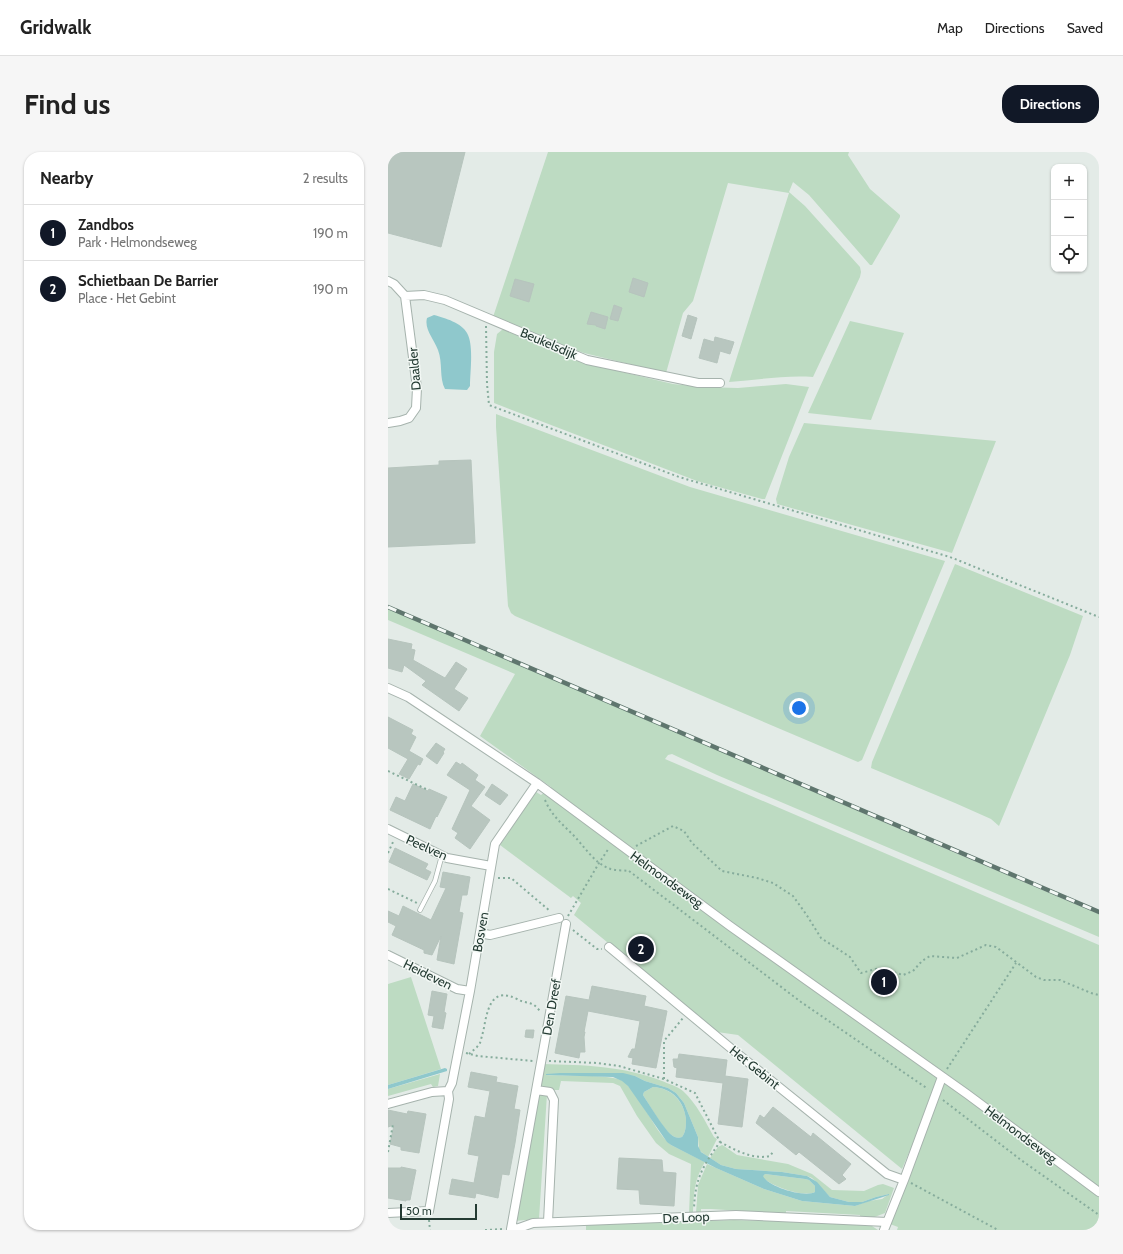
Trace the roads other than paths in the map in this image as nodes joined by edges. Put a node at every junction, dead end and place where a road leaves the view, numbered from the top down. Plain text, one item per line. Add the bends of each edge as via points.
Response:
1 (388, 281) edge
2 (405, 296) junction
3 (720, 383) dead end
4 (388, 423) edge
5 (388, 688) edge
6 (537, 783) junction
7 (388, 829) edge
8 (442, 855) junction
9 (492, 866) junction
10 (421, 908) road end
11 (559, 918) dead end
12 (566, 924) dead end
13 (480, 933) junction
14 (609, 947) dead end
15 (388, 954) edge
16 (470, 991) junction
17 (942, 1077) junction
18 (536, 1090) junction
19 (448, 1091) junction
20 (388, 1104) edge
21 (904, 1180) junction
22 (1099, 1192) edge
23 (388, 1213) edge
24 (548, 1222) junction
25 (885, 1226) edge
26 (517, 1229) edge

1 - 2 street
2 - 3 street, Beukelsdijk via 424,295 445,300 587,360 698,383
2 - 4 street, Daalder via 417,388 416,408 409,418
5 - 6 street, Helmondseweg via 408,697
6 - 9 street, Bosven via 495,844
6 - 17 street, Helmondseweg via 730,926
7 - 8 street, Peelven
8 - 9 street, Peelven
8 - 10 lane via 435,881
9 - 13 street, Bosven
11 - 13 street via 490,935
12 - 18 street, Den Dreef
13 - 16 street, Bosven
14 - 21 street, Het Gebint via 887,1174
15 - 16 street, Heideven via 457,989
16 - 19 street, Bosven via 452,1083
17 - 21 street
17 - 22 street, Helmondseweg
18 - 24 street via 550,1092 554,1100
18 - 26 street, Den Dreef
19 - 20 street via 432,1092
19 - 23 street, Bosven via 449,1099 429,1211
21 - 25 street
24 - 25 street, De Loop via 736,1215
24 - 26 street, De Loop via 533,1223

